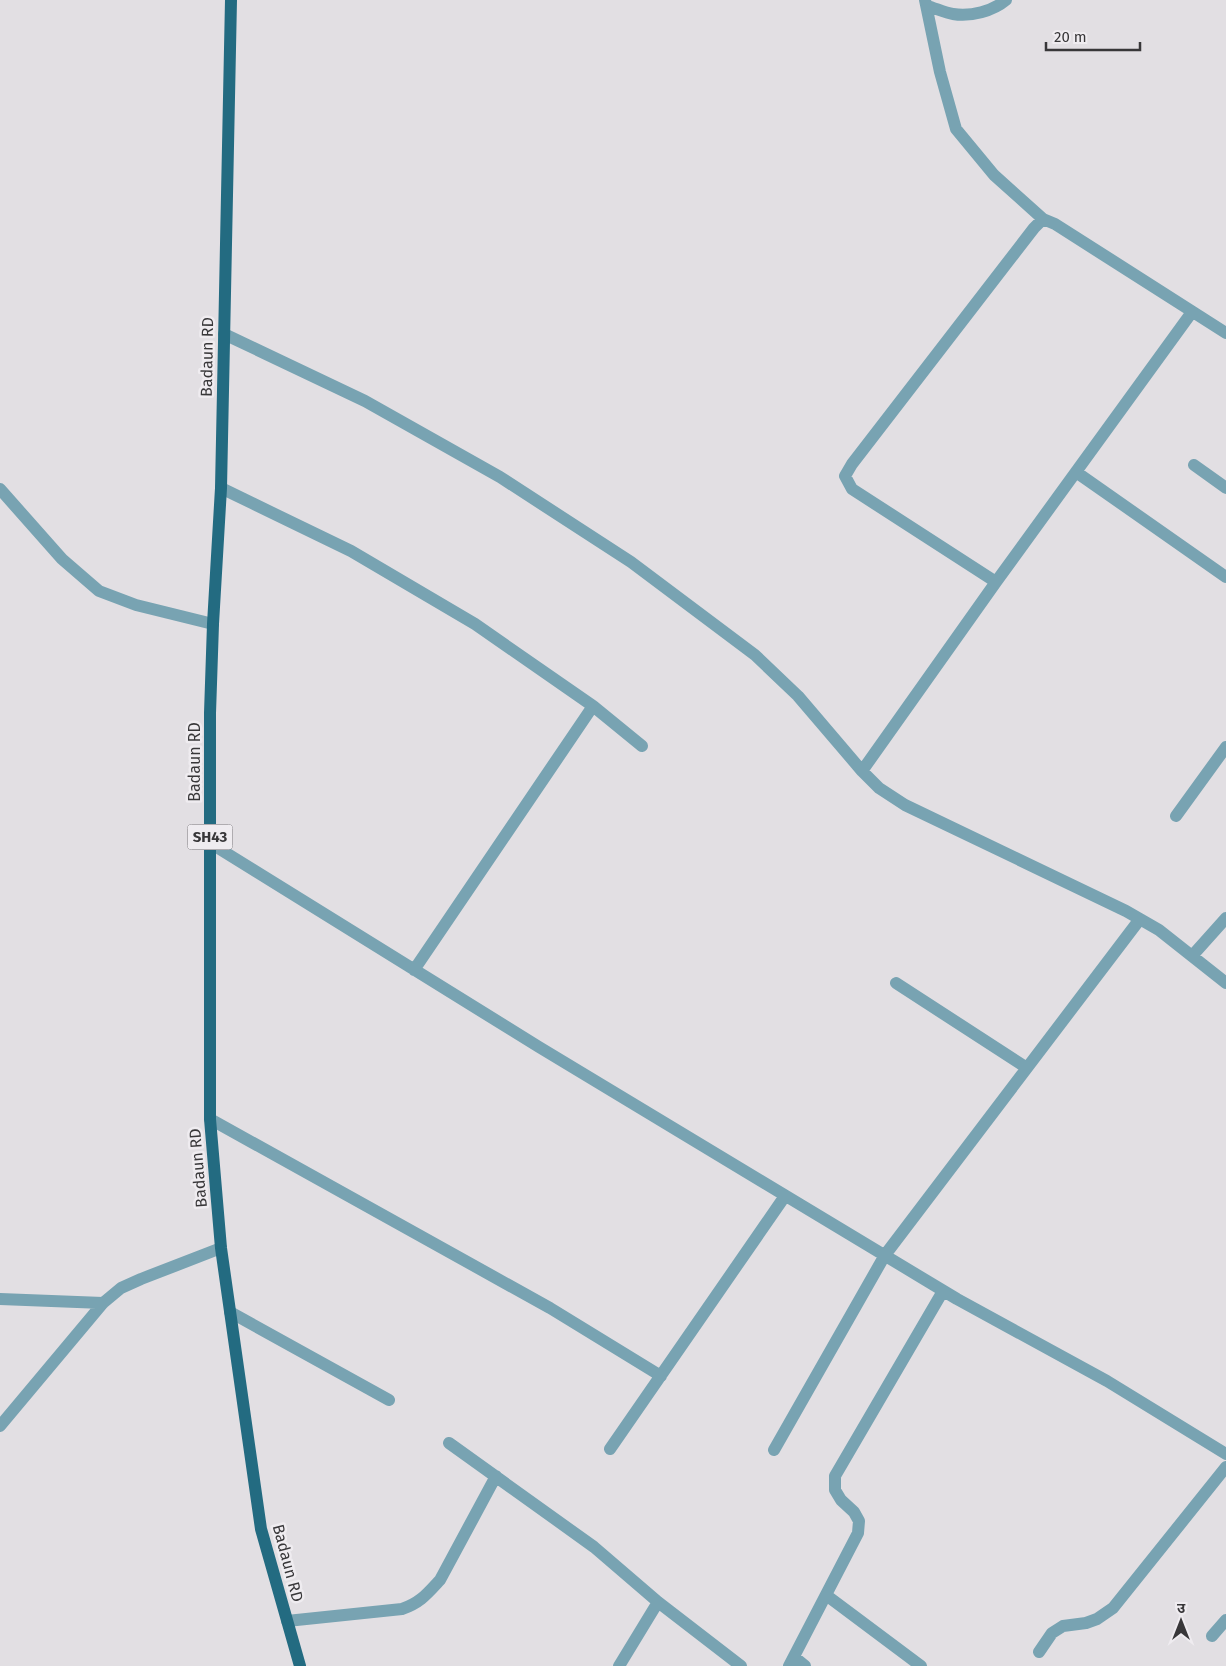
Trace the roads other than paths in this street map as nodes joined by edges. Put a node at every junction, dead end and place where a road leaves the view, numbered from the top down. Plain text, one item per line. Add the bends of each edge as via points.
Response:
1 (231, 0) edge
2 (1006, 0) edge
3 (926, 3) edge
4 (1042, 220) junction
5 (1192, 312) junction
6 (1226, 333) edge
7 (224, 334) junction
8 (1194, 465) dead end
9 (1076, 472) junction
10 (221, 488) junction
11 (1226, 488) edge
12 (0, 489) edge
13 (1226, 577) edge
14 (996, 582) junction
15 (213, 624) junction
16 (593, 706) junction
17 (642, 746) dead end
18 (1226, 747) edge
19 (862, 772) junction
20 (1176, 816) dead end
21 (210, 843) junction
22 (1226, 918) edge
23 (1140, 919) junction
24 (1192, 956) junction
25 (414, 970) junction
26 (896, 983) dead end
27 (1226, 983) edge
28 (1027, 1068) junction
29 (210, 1119) junction
30 (785, 1196) junction
31 (221, 1248) junction
32 (885, 1255) junction
33 (943, 1291) junction
34 (0, 1299) edge
35 (103, 1303) junction
36 (230, 1312) junction
37 (661, 1376) junction
38 (389, 1400) dead end
39 (0, 1426) edge
40 (449, 1442) dead end
41 (610, 1449) dead end
42 (774, 1450) dead end
43 (1226, 1454) edge
44 (1226, 1467) edge
45 (496, 1476) junction
46 (826, 1595) junction
47 (658, 1602) junction
48 (1226, 1620) edge
49 (287, 1621) junction
50 (1212, 1636) dead end
51 (1039, 1652) dead end
52 (792, 1662) edge
53 (300, 1666) edge
54 (619, 1666) edge
55 (741, 1666) edge
56 (805, 1666) edge
57 (921, 1666) edge

1 - 7 main road, Badaun RD / SH43
2 - 3 street via 977,13 953,14
3 - 4 street via 956,129 994,175
4 - 5 street via 1055,224
4 - 14 street via 845,476 852,489
5 - 6 street
5 - 9 street
7 - 10 main road, Badaun RD / SH43
7 - 19 street via 365,401 483,468 631,562 755,656 798,696
8 - 11 street
9 - 13 street
9 - 14 street
10 - 15 main road, Badaun RD / SH43
10 - 16 street via 351,551 475,624
12 - 15 street via 62,559 99,591 136,605
14 - 19 street
15 - 21 main road, Badaun RD / SH43
16 - 17 street
16 - 25 street
18 - 20 street
19 - 23 street via 905,805
21 - 25 street
21 - 29 main road, Badaun RD / SH43
22 - 24 street
23 - 24 street
23 - 28 street
24 - 27 street
25 - 30 street
26 - 28 street
28 - 32 street
29 - 31 main road, Badaun RD / SH43
29 - 37 street via 550,1308
30 - 32 street
30 - 37 street
31 - 35 street via 121,1288
31 - 36 main road, Badaun RD / SH43
32 - 33 street
32 - 42 street
33 - 43 street via 1107,1381
33 - 46 street via 835,1476 835,1490 859,1521 858,1533
34 - 35 street
35 - 39 street
36 - 38 street
36 - 49 main road, Badaun RD / SH43 via 261,1529
37 - 41 street
40 - 45 street
44 - 51 street via 1112,1608 1092,1621 1063,1626 1052,1633
45 - 47 street via 594,1547
45 - 49 street via 440,1580 416,1605
46 - 52 street
46 - 57 street
47 - 54 street
47 - 55 street
48 - 50 street
49 - 53 main road, Badaun RD / SH43
52 - 56 street

